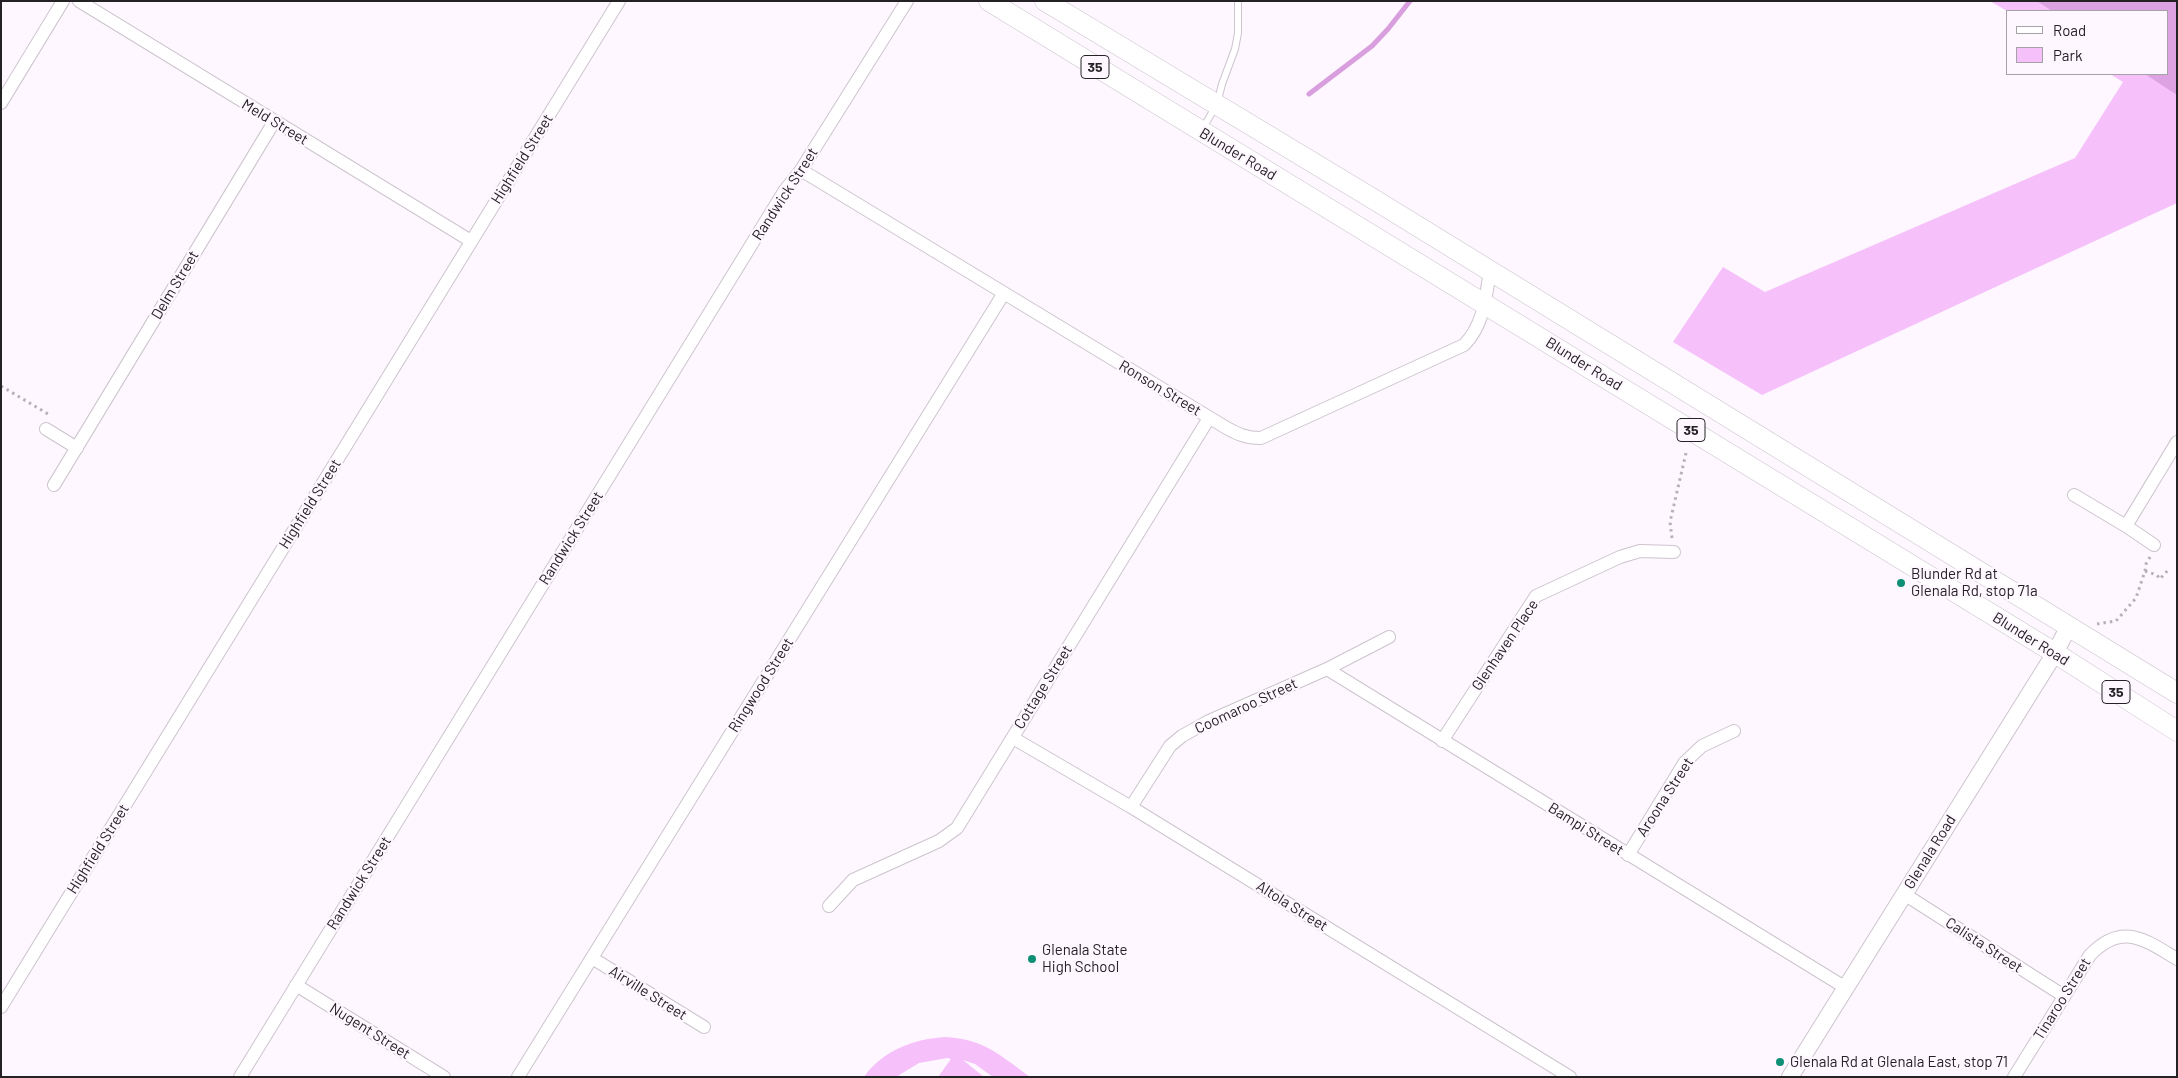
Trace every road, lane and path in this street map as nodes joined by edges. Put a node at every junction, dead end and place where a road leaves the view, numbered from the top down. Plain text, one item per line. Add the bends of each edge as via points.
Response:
1 (63, 1) edge
2 (79, 1) edge
3 (619, 1) edge
4 (907, 1) edge
5 (989, 1) edge
6 (1045, 1) edge
7 (1238, 1) edge
8 (1, 103) edge
9 (1217, 104) junction
10 (274, 122) junction
11 (1201, 131) junction
12 (801, 170) junction
13 (471, 242) junction
14 (1490, 270) junction
15 (1004, 293) junction
16 (1485, 304) junction
17 (1, 386) edge
18 (51, 416) dead end
19 (1209, 418) junction
20 (46, 429) dead end
21 (2177, 442) edge
22 (77, 448) junction
23 (1686, 453) dead end
24 (54, 485) dead end
25 (2074, 495) dead end
26 (2126, 526) junction
27 (2154, 545) joint
28 (1674, 552) joint
29 (2168, 570) dead end
30 (2145, 571) junction
31 (2069, 626) junction
32 (2094, 630) dead end
33 (1389, 637) dead end
34 (2055, 653) junction
35 (1327, 669) junction
36 (2177, 693) edge
37 (1734, 731) dead end
38 (2177, 731) edge
39 (1013, 738) junction
40 (1442, 741) junction
41 (1132, 807) junction
42 (1628, 855) junction
43 (1904, 894) junction
44 (829, 906) dead end
45 (592, 958) junction
46 (2177, 960) edge
47 (296, 986) junction
48 (1846, 988) junction
49 (2064, 996) junction
50 (1, 1007) edge
51 (704, 1027) dead end
52 (240, 1077) edge
53 (444, 1077) edge
54 (518, 1077) edge
55 (1570, 1077) edge
56 (1790, 1077) edge
57 (2014, 1077) edge

1 - 8 street
2 - 10 street, Meld Street
3 - 13 street, Highfield Street
4 - 12 street, Randwick Street
5 - 11 main road, Blunder Road / 35
6 - 9 main road, Blunder Road / 35
7 - 9 lane via 1236,49
9 - 11 lane
9 - 14 main road, Blunder Road / 35
10 - 13 street, Meld Street
10 - 22 street, Delm Street
11 - 16 main road, Blunder Road / 35
12 - 15 street, Ronson Street
12 - 47 street, Randwick Street via 780,198
13 - 50 street, Highfield Street
14 - 16 street, Ronson Street
14 - 31 main road, Blunder Road / 35
15 - 19 street, Ronson Street
15 - 45 street, Ringwood Street
16 - 19 street, Ronson Street via 1472,337 1464,345 1261,438 1240,436
16 - 34 main road, Blunder Road / 35
17 - 18 path
19 - 39 street, Cottage Street
20 - 22 street
21 - 26 street
22 - 24 street, Delm Street
23 - 28 path via 1670,522
25 - 26 street
26 - 27 street
27 - 30 path
28 - 40 street, Glenhaven Place via 1640,551 1620,557 1536,596
29 - 30 path via 2160,579
30 - 32 path via 2136,598 2116,621 2096,624
31 - 34 street, Glenala Road
31 - 36 main road, Blunder Road / 35
33 - 35 street, Coomaroo Street
34 - 38 main road, Blunder Road / 35
34 - 43 street, Glenala Road
35 - 40 street, Bampi Street
35 - 41 street, Coomaroo Street via 1182,736 1170,746
37 - 42 street, Aroona Street via 1702,746 1685,762
39 - 41 street, Altola Street
39 - 44 street, Cottage Street via 957,828 939,841 853,880
40 - 42 street, Bampi Street
41 - 55 street, Altola Street
42 - 48 street, Bampi Street
43 - 48 street, Glenala Road
43 - 49 street, Calista Street
45 - 51 street, Airville Street
45 - 54 street, Ringwood Street
46 - 49 street, Tinaroo Street via 2149,942 2132,936 2117,937 2101,944 2090,955
47 - 52 street, Randwick Street
47 - 53 street, Nugent Street
48 - 56 street, Glenala Road
49 - 57 street, Tinaroo Street

